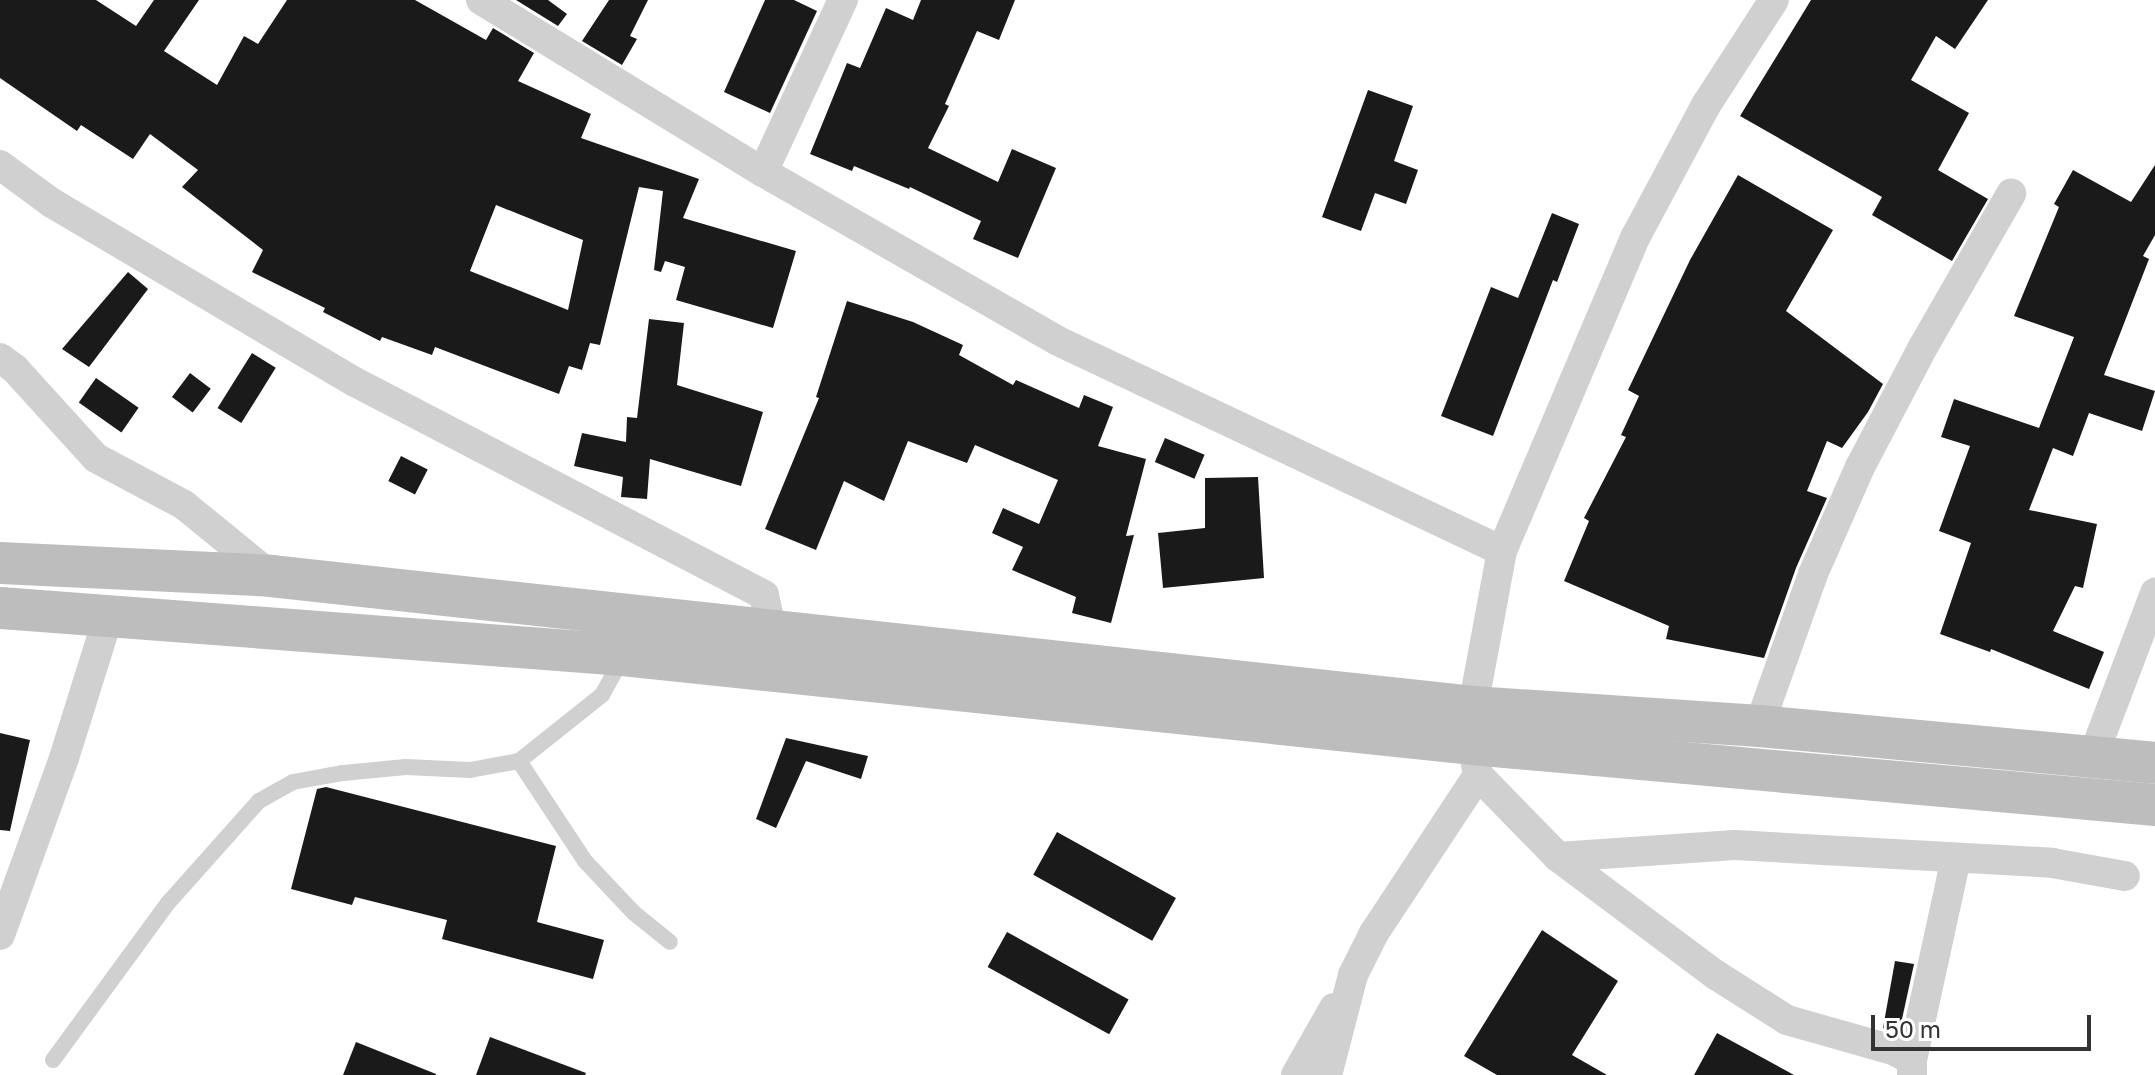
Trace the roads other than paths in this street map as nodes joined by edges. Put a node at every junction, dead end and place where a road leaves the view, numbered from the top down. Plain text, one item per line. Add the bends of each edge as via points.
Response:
1 (481, 0) edge
2 (843, 0) edge
3 (1774, 0) edge
4 (0, 165) edge
5 (763, 172) junction
6 (2011, 194) dead end
7 (0, 358) edge
8 (1502, 551) junction
9 (0, 563) edge
10 (271, 576) junction
11 (2155, 593) edge
12 (0, 608) edge
13 (109, 614) junction
14 (771, 628) junction
15 (623, 655) junction
16 (1759, 726) junction
17 (1474, 742) junction
18 (2092, 759) junction
19 (519, 761) junction
20 (2155, 763) edge
21 (2155, 805) edge
22 (1558, 857) junction
23 (1956, 859) junction
24 (2125, 876) dead end
25 (0, 935) edge
26 (670, 942) dead end
27 (1353, 975) junction
28 (53, 1060) dead end
29 (1912, 1067) edge
30 (1296, 1075) edge
31 (1327, 1075) edge

1 - 5 street
2 - 5 street
3 - 8 street via 1706,105 1636,236
4 - 14 street via 52,203 355,382 764,595
5 - 8 street via 1058,341
6 - 16 street via 1860,467 1813,574
7 - 10 street via 96,458 184,505
8 - 17 street
9 - 10 main road
10 - 14 main road
11 - 18 street
12 - 13 main road
13 - 15 main road
13 - 25 street
14 - 17 main road
15 - 17 main road
15 - 19 lane via 602,695
16 - 17 main road
16 - 18 main road
17 - 21 main road
17 - 22 street
17 - 27 street
18 - 20 main road
19 - 26 lane via 585,861
19 - 28 lane via 470,770 406,767 343,773 293,782 259,801 168,903
22 - 23 street via 1735,845
22 - 29 street via 1716,975 1787,1020 1893,1050
23 - 24 street via 2052,863
23 - 29 street
27 - 30 street
27 - 31 street

